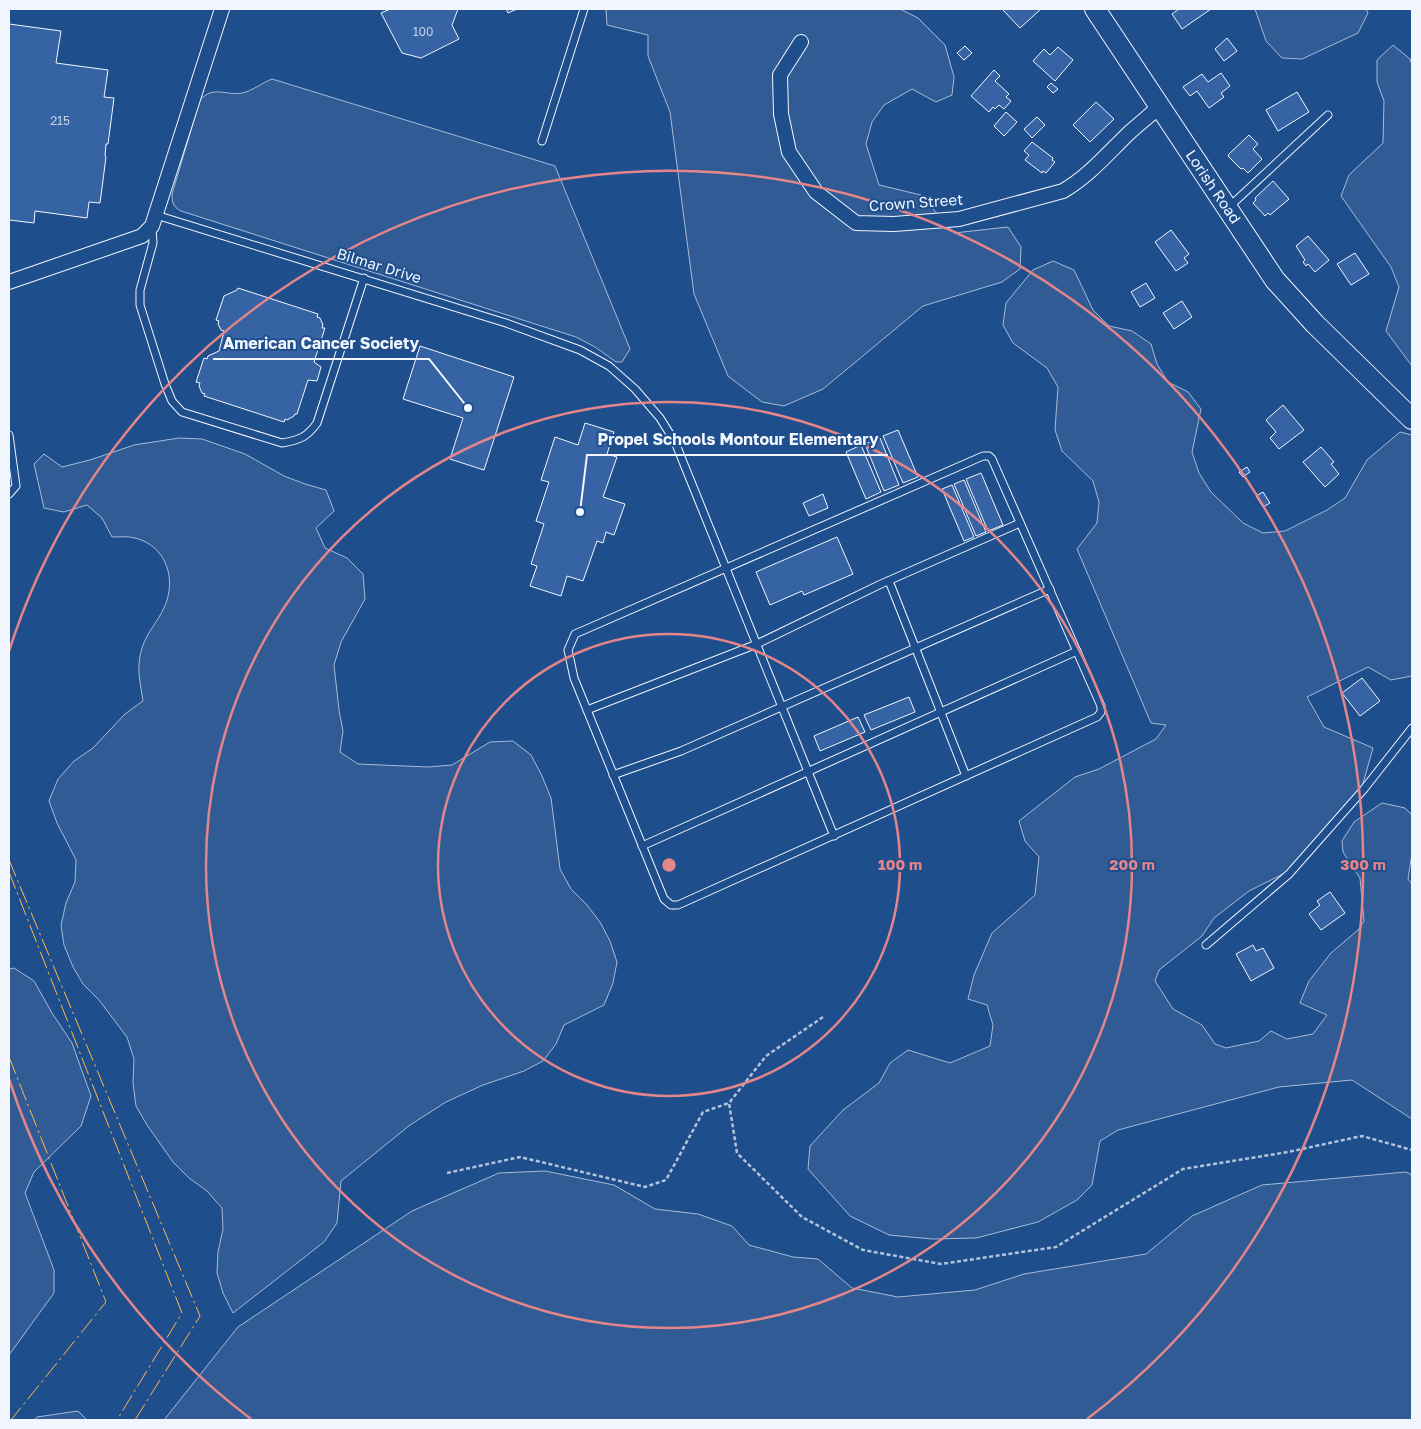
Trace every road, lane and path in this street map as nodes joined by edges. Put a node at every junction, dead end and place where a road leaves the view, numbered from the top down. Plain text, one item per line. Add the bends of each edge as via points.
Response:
1 (222, 9) edge
2 (584, 9) edge
3 (1095, 9) edge
4 (801, 42) dead end
5 (1159, 107) junction
6 (1328, 115) dead end
7 (542, 141) dead end
8 (1227, 209) junction
9 (154, 220) junction
10 (9, 274) edge
11 (25, 276) junction
12 (364, 278) junction
13 (9, 282) edge
14 (1412, 419) edge
15 (9, 434) edge
16 (9, 494) edge
17 (1020, 523) junction
18 (726, 567) junction
19 (890, 581) junction
20 (1050, 589) junction
21 (757, 644) junction
22 (915, 648) junction
23 (1076, 650) junction
24 (782, 707) junction
25 (587, 710) junction
26 (940, 712) junction
27 (1412, 728) edge
28 (808, 772) junction
29 (614, 775) junction
30 (966, 776) junction
31 (834, 836) junction
32 (642, 846) junction
33 (1206, 945) dead end
34 (823, 1017) dead end
35 (729, 1103) junction
36 (1412, 1150) edge
37 (447, 1173) dead end

1 - 9 street
2 - 7 lane
3 - 5 street, Lorish Road
4 - 5 street, Crown Street via 780,75 781,114 789,152 816,192 856,223 959,219 1063,191 1093,170
5 - 8 street, Lorish Road
6 - 8 lane
8 - 14 street, Lorish Road via 1275,280
9 - 11 street via 142,236
9 - 12 lane, Bilmar Drive
9 - 12 lane via 153,243 140,290 140,305 172,401 182,412 282,443 296,441 309,434 317,422
10 - 11 lane
11 - 13 street
12 - 18 lane, Bilmar Drive via 506,323 580,350 609,366 660,418 675,442
15 - 16 lane via 16,486
17 - 18 lane via 992,459 983,456
17 - 19 lane
17 - 20 lane
18 - 21 lane, Bilmar Drive
18 - 25 lane via 575,634 568,650 574,678
19 - 21 lane
19 - 22 lane
20 - 22 lane
20 - 23 lane
21 - 24 lane, Bilmar Drive
21 - 25 lane
22 - 24 lane
22 - 26 lane
23 - 26 lane
23 - 30 lane via 1102,712
24 - 28 lane, Bilmar Drive
24 - 29 lane via 681,751
25 - 29 lane
26 - 28 lane
26 - 30 lane
27 - 33 lane via 1364,789 1289,874
28 - 31 lane, Bilmar Drive
28 - 32 lane
29 - 32 lane
30 - 31 lane
31 - 32 lane via 678,906 670,905 664,899
34 - 35 path via 766,1056
35 - 36 path via 737,1153 802,1217 863,1250 941,1264 1056,1247 1183,1169 1362,1136
35 - 37 path via 703,1112 666,1180 645,1187 520,1157

